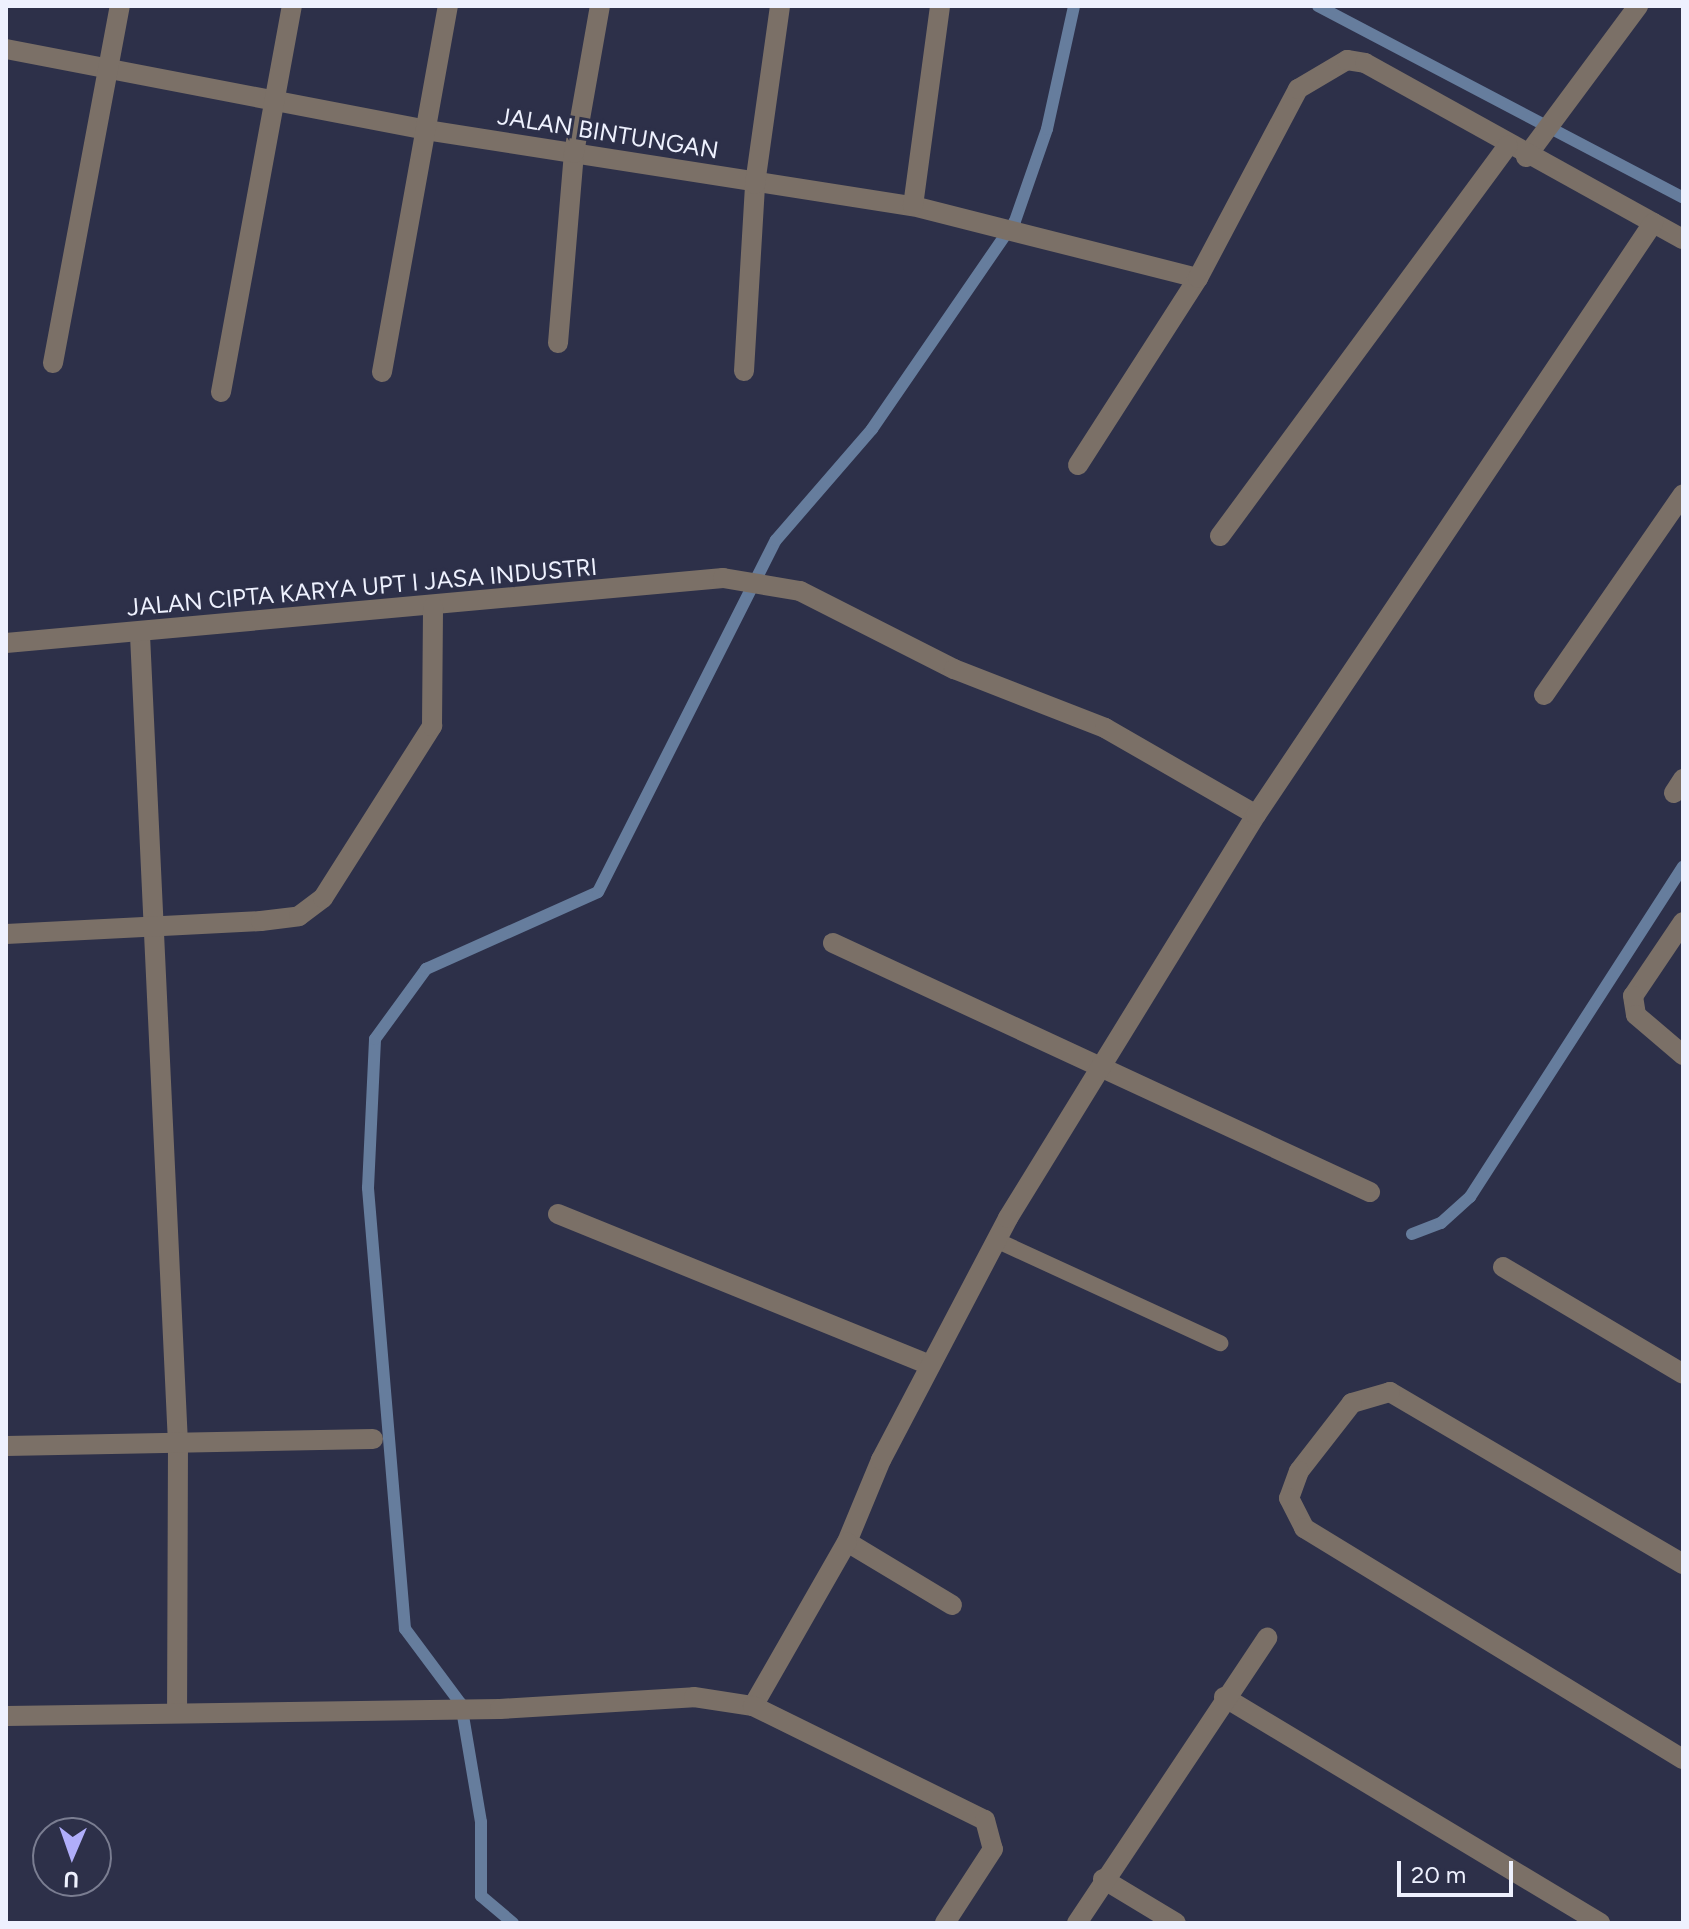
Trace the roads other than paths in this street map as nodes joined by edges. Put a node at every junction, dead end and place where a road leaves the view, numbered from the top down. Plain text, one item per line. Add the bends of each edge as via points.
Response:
1 (120, 6) edge
2 (292, 6) edge
3 (448, 6) edge
4 (600, 6) edge
5 (780, 6) edge
6 (940, 6) edge
7 (1638, 6) edge
8 (6, 49) edge
9 (108, 69) junction
10 (275, 101) junction
11 (426, 130) junction
12 (1508, 146) junction
13 (1531, 148) junction
14 (574, 153) junction
15 (755, 184) junction
16 (913, 206) junction
17 (1653, 223) junction
18 (1683, 239) edge
19 (1198, 278) junction
20 (558, 343) dead end
21 (53, 363) dead end
22 (744, 371) dead end
23 (382, 372) dead end
24 (221, 392) dead end
25 (1078, 465) dead end
26 (1683, 494) edge
27 (1220, 536) dead end
28 (433, 607) junction
29 (140, 635) junction
30 (6, 643) edge
31 (1544, 695) dead end
32 (1256, 815) junction
33 (1683, 922) edge
34 (149, 930) junction
35 (6, 934) edge
36 (833, 943) dead end
37 (1683, 1055) edge
38 (1099, 1068) junction
39 (1370, 1192) dead end
40 (558, 1214) dead end
41 (996, 1240) junction
42 (1503, 1267) dead end
43 (1220, 1343) dead end
44 (930, 1365) junction
45 (1683, 1374) edge
46 (373, 1439) dead end
47 (178, 1443) junction
48 (6, 1446) edge
49 (847, 1542) junction
50 (1683, 1564) edge
51 (952, 1605) dead end
52 (1267, 1638) dead end
53 (1224, 1697) junction
54 (753, 1706) junction
55 (177, 1713) junction
56 (6, 1716) edge
57 (1683, 1759) edge
58 (1103, 1879) junction
59 (945, 1923) edge
60 (1077, 1923) edge
61 (1176, 1923) edge
62 (1600, 1923) edge

1 - 9 street
2 - 10 street
3 - 11 street
4 - 14 street
5 - 15 street
6 - 16 street
7 - 13 street
8 - 9 street, JALAN BINTUNGAN
9 - 10 street, JALAN BINTUNGAN
9 - 21 street
10 - 11 street, JALAN BINTUNGAN
10 - 24 street
11 - 14 street, JALAN BINTUNGAN
11 - 23 street
12 - 13 street
12 - 19 street via 1365,63 1335,65 1298,89
12 - 27 street
13 - 17 street
14 - 15 street, JALAN BINTUNGAN
14 - 20 street
15 - 16 street, JALAN BINTUNGAN
15 - 22 street
16 - 19 street, JALAN BINTUNGAN
17 - 18 street
17 - 32 street
19 - 25 street
26 - 31 street
28 - 29 street, JALAN CIPTA KARYA UPT I JASA INDUSTRI
28 - 32 street, JALAN CIPTA KARYA UPT I JASA INDUSTRI via 723,578 800,591 954,669 1105,728
28 - 34 street via 432,726 323,898 299,916
29 - 30 street, JALAN CIPTA KARYA UPT I JASA INDUSTRI
29 - 34 street
32 - 38 street
33 - 37 street via 1633,996 1636,1015
34 - 35 street
34 - 47 street
36 - 38 street
38 - 39 street
38 - 41 street
40 - 44 street
41 - 43 lane
41 - 44 street
42 - 45 street
44 - 49 street
46 - 47 street
47 - 48 street
47 - 55 street
49 - 51 street
49 - 54 street
50 - 57 street via 1390,1392 1352,1403 1299,1471 1289,1498 1304,1528
52 - 53 street
53 - 58 street
53 - 62 street
54 - 55 street via 694,1697 500,1709
54 - 59 street via 985,1820 993,1849
55 - 56 street
58 - 60 street
58 - 61 street

